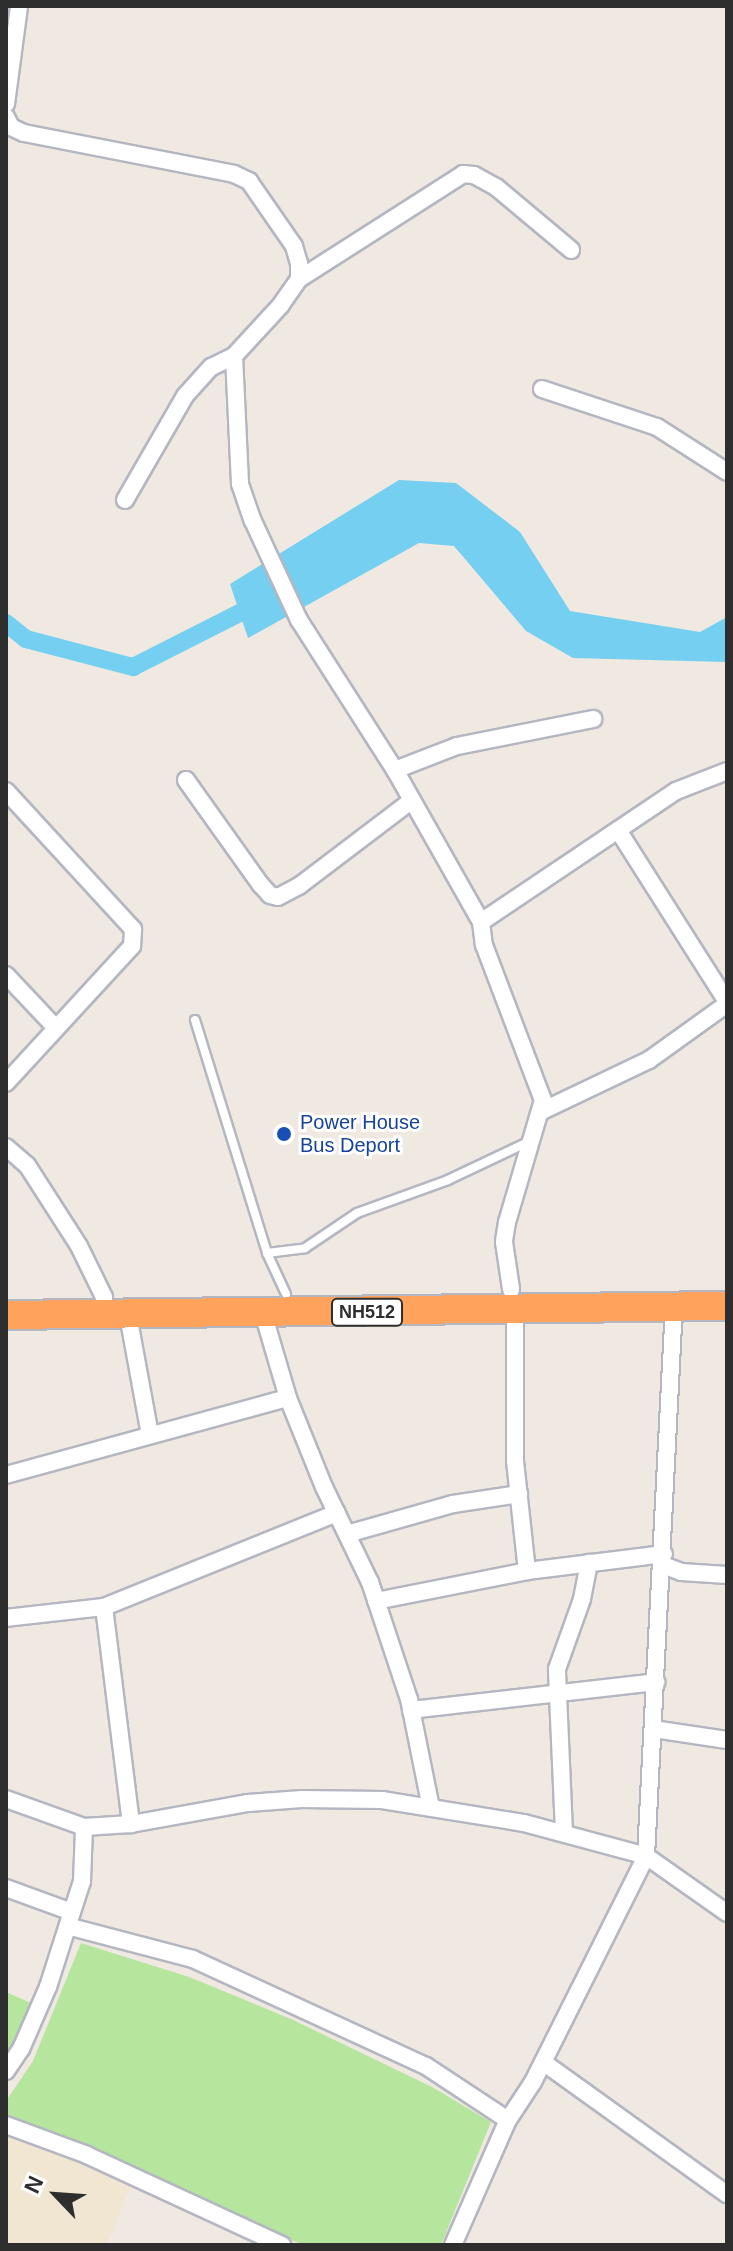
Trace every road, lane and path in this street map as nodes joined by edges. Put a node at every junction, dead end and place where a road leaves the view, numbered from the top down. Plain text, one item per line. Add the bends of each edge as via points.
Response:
1 (19, 6) edge
2 (6, 104) edge
3 (6, 117) edge
4 (571, 250) dead end
5 (299, 279) junction
6 (234, 356) junction
7 (542, 389) dead end
8 (727, 472) edge
9 (125, 500) dead end
10 (593, 719) dead end
11 (395, 770) junction
12 (727, 771) edge
13 (186, 780) dead end
14 (8, 798) edge
15 (411, 801) junction
16 (618, 830) junction
17 (481, 922) junction
18 (6, 975) edge
19 (727, 1003) edge
20 (195, 1020) dead end
21 (56, 1028) junction
22 (6, 1083) edge
23 (542, 1111) junction
24 (533, 1139) junction
25 (6, 1147) edge
26 (267, 1253) junction
27 (727, 1288) edge
28 (286, 1294) junction
29 (6, 1296) edge
30 (513, 1298) junction
31 (674, 1306) junction
32 (727, 1306) edge
33 (112, 1309) junction
34 (263, 1313) junction
35 (6, 1315) edge
36 (288, 1398) junction
37 (150, 1435) junction
38 (6, 1475) edge
39 (519, 1494) junction
40 (337, 1513) junction
41 (347, 1534) junction
42 (664, 1560) junction
43 (589, 1563) junction
44 (527, 1571) junction
45 (727, 1575) edge
46 (376, 1601) junction
47 (104, 1607) junction
48 (6, 1618) edge
49 (656, 1682) junction
50 (556, 1691) junction
51 (411, 1710) junction
52 (654, 1729) junction
53 (727, 1740) edge
54 (6, 1799) edge
55 (431, 1808) junction
56 (131, 1824) junction
57 (84, 1827) junction
58 (564, 1832) junction
59 (646, 1856) junction
60 (6, 1888) edge
61 (72, 1912) junction
62 (727, 1913) edge
63 (67, 1929) junction
64 (543, 2062) junction
65 (6, 2071) edge
66 (508, 2120) junction
67 (6, 2125) edge
68 (727, 2194) edge
69 (282, 2245) edge
70 (453, 2245) edge

1 - 2 street
3 - 5 street via 11,127 24,133 249,181 294,246
4 - 5 street via 496,187 463,174
5 - 6 street
6 - 9 street via 211,367 185,396
6 - 11 street via 240,484 253,521 299,620
7 - 8 street via 657,427
10 - 11 street via 457,746
11 - 15 street
12 - 16 street via 676,791
13 - 15 street via 261,885 278,897
14 - 21 street via 133,929 132,946
15 - 17 street
16 - 17 street
16 - 19 street
17 - 23 street via 484,945 543,1100
18 - 21 street
19 - 23 street via 649,1060
20 - 26 lane
21 - 22 street
23 - 24 street
24 - 26 lane via 448,1180 357,1213 305,1248
24 - 30 street via 504,1242
25 - 33 street via 27,1165
26 - 28 lane
27 - 30 highway, NH512
28 - 30 highway, NH512
28 - 33 highway, NH512
29 - 33 highway, NH512
30 - 31 highway, NH512
30 - 34 highway, NH512
30 - 39 street
31 - 32 highway, NH512
31 - 42 street
33 - 34 highway, NH512
33 - 35 highway, NH512
33 - 37 street
34 - 36 street
36 - 37 street
36 - 40 street
37 - 38 street
39 - 41 street via 453,1504
39 - 44 street
40 - 41 street
40 - 47 street
41 - 46 street
42 - 43 street
42 - 45 street via 681,1572
42 - 49 street
43 - 44 street
43 - 50 street via 582,1599 563,1646
44 - 46 street
46 - 51 street
47 - 48 street
47 - 56 street
49 - 50 street
49 - 52 street
50 - 51 street
50 - 58 street
51 - 55 street
52 - 53 street
52 - 59 street
54 - 57 street
55 - 56 street via 382,1800 302,1799
55 - 58 street
56 - 57 street
57 - 61 street via 82,1882
58 - 59 street
59 - 62 street
59 - 64 street
60 - 61 street
61 - 63 street
63 - 65 street via 48,1987
63 - 66 street via 193,1959 426,2066
64 - 66 street
64 - 68 street
66 - 70 street
67 - 69 street via 87,2155

